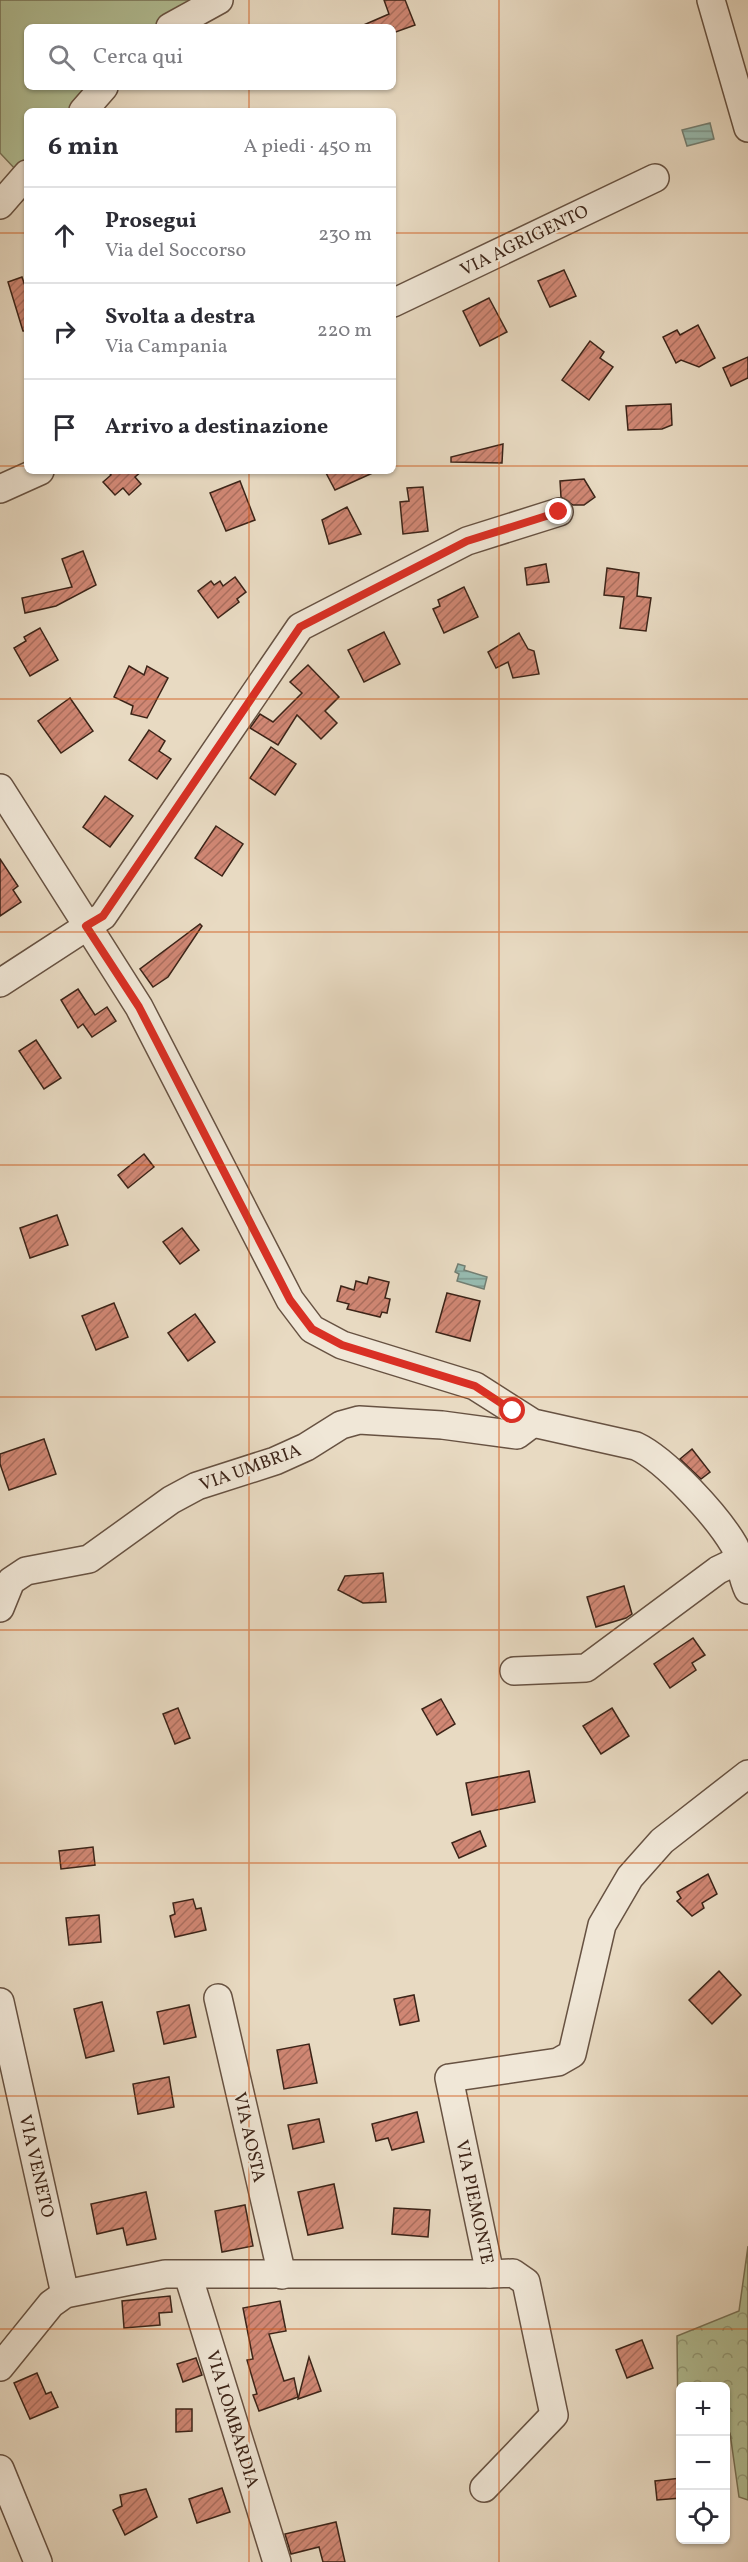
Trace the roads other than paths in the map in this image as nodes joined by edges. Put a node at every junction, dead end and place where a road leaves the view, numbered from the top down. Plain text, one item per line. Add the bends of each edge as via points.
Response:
1 (219, 0) edge
2 (711, 0) edge
3 (175, 24) edge
4 (101, 90) edge
5 (86, 108) edge
6 (748, 128) edge
7 (24, 177) edge
8 (655, 178) dead end
9 (0, 205) edge
10 (396, 302) edge
11 (33, 474) edge
12 (0, 489) edge
13 (559, 512) dead end
14 (0, 788) edge
15 (86, 926) junction
16 (0, 983) edge
17 (533, 1423) junction
18 (739, 1560) junction
19 (6, 1574) edge
20 (748, 1590) edge
21 (0, 1608) edge
22 (514, 1671) dead end
23 (748, 1774) edge
24 (218, 1998) dead end
25 (0, 2002) edge
26 (490, 2274) junction
27 (188, 2275) junction
28 (282, 2275) junction
29 (65, 2294) junction
30 (0, 2367) edge
31 (0, 2469) edge
32 (484, 2488) dead end
33 (38, 2562) edge
34 (277, 2562) edge

1 - 3 street
2 - 6 street
4 - 5 street
7 - 9 street
8 - 10 street, VIA AGRIGENTO
11 - 12 street
13 - 15 street via 467,541 300,627 103,916
14 - 15 street
15 - 16 street
15 - 17 street via 139,1007 290,1300 312,1329 342,1345 475,1386
17 - 18 street via 650,1452 720,1525
17 - 19 street, VIA UMBRIA via 517,1435 359,1420 341,1425 275,1461 197,1486 89,1559
18 - 20 street
18 - 22 street via 718,1570 586,1668
19 - 21 street, VIA UMBRIA
23 - 26 street, VIA PIEMONTE via 662,1841 630,1877 602,1924 572,2054 558,2062 449,2078
24 - 28 street, VIA AOSTA
25 - 29 street, VIA VENETO
26 - 28 street, VIA PIEMONTE
26 - 32 street via 513,2273 526,2282 554,2415
27 - 28 street, VIA PIEMONTE
27 - 29 street, VIA PIEMONTE via 165,2274
27 - 34 street, VIA LOMBARDIA
29 - 30 street via 51,2304
31 - 33 street

